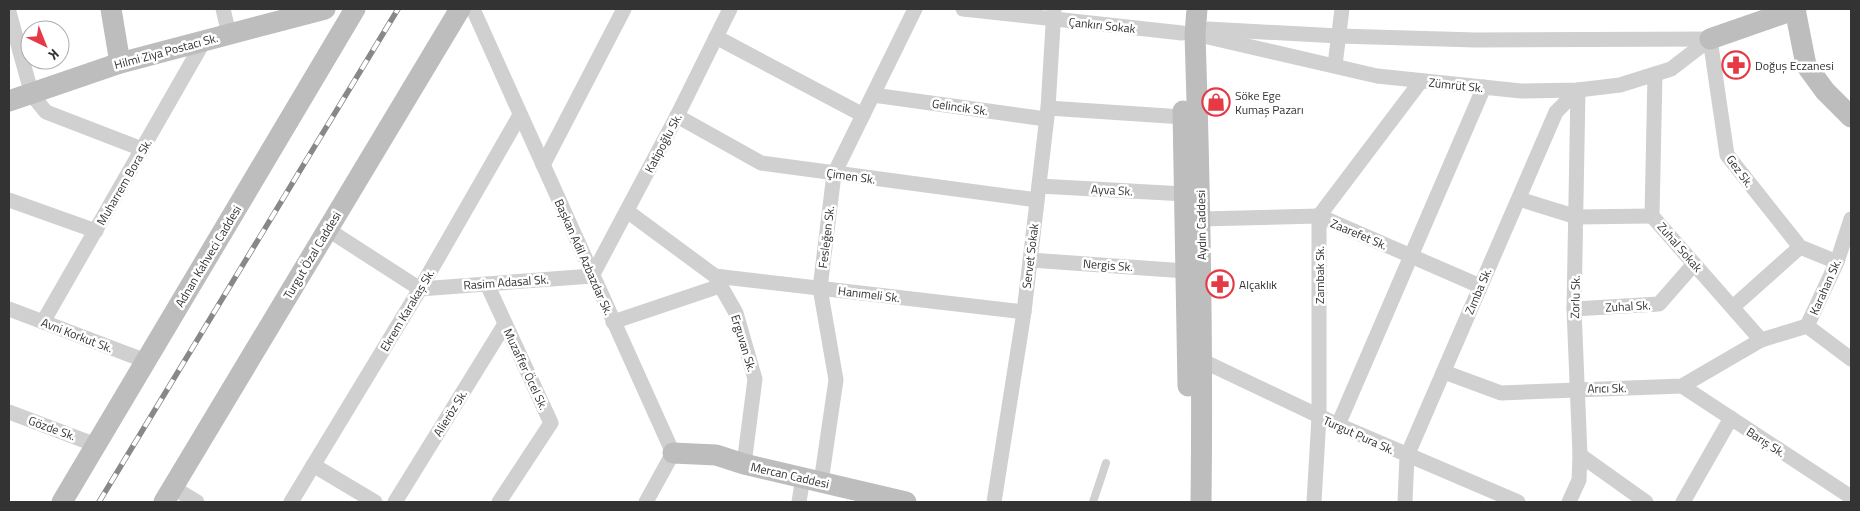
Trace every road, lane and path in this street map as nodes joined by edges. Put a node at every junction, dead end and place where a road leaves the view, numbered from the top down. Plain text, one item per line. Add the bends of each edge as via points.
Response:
1 (111, 9) edge
2 (223, 9) edge
3 (325, 9) edge
4 (355, 9) edge
5 (460, 9) edge
6 (472, 9) edge
7 (624, 9) edge
8 (730, 9) edge
9 (915, 9) edge
10 (964, 9) edge
11 (1182, 9) edge
12 (1197, 9) edge
13 (1342, 9) edge
14 (1795, 9) edge
15 (1054, 14) edge
16 (10, 18) edge
17 (229, 34) junction
18 (1188, 34) junction
19 (1338, 36) junction
20 (716, 37) junction
21 (1710, 39) junction
22 (204, 41) junction
23 (120, 63) junction
24 (1335, 65) junction
25 (1655, 74) junction
26 (1421, 81) junction
27 (1484, 87) junction
28 (1578, 90) junction
29 (32, 95) junction
30 (873, 95) junction
31 (9, 101) edge
32 (1047, 113) junction
33 (520, 115) junction
34 (863, 115) junction
35 (677, 116) junction
36 (1183, 117) junction
37 (1851, 117) edge
38 (142, 149) junction
39 (543, 165) junction
40 (834, 174) junction
41 (1038, 193) junction
42 (1185, 194) junction
43 (1519, 199) junction
44 (9, 200) edge
45 (627, 211) junction
46 (1319, 216) junction
47 (1652, 216) junction
48 (1577, 217) junction
49 (1201, 219) junction
50 (1851, 219) edge
51 (327, 229) junction
52 (96, 231) junction
53 (1800, 247) junction
54 (1412, 256) junction
55 (1030, 260) junction
56 (1837, 262) junction
57 (1694, 264) junction
58 (1186, 271) junction
59 (592, 276) junction
60 (718, 281) junction
61 (487, 284) junction
62 (1480, 286) junction
63 (820, 288) junction
64 (420, 289) junction
65 (1734, 306) junction
66 (1574, 308) junction
67 (9, 309) edge
68 (1024, 312) junction
69 (43, 322) junction
70 (613, 322) junction
71 (505, 324) junction
72 (1807, 326) junction
73 (1761, 340) junction
74 (1851, 359) edge
75 (146, 361) junction
76 (1203, 361) junction
77 (1444, 372) junction
78 (1682, 386) junction
79 (1576, 389) junction
80 (9, 412) edge
81 (1319, 417) junction
82 (1731, 418) junction
83 (1338, 425) junction
84 (96, 445) junction
85 (673, 453) junction
86 (1580, 455) junction
87 (1407, 456) junction
88 (1106, 463) dead end
89 (744, 464) junction
90 (313, 466) junction
91 (812, 480) junction
92 (168, 494) edge
93 (1851, 497) edge
94 (62, 502) edge
95 (197, 502) edge
96 (291, 502) edge
97 (375, 502) edge
98 (395, 502) edge
99 (499, 502) edge
100 (646, 502) edge
101 (799, 502) edge
102 (905, 502) edge
103 (994, 502) edge
104 (1093, 502) edge
105 (1188, 502) edge
106 (1201, 502) edge
107 (1314, 502) edge
108 (1406, 502) edge
109 (1518, 502) edge
110 (1569, 502) edge
111 (1646, 502) edge
112 (1683, 502) edge

1 - 23 main road
2 - 17 street
3 - 17 main road, Hilmi Ziya Postacı Sk.
4 - 75 main road, Adnan Kahveci Caddesi
5 - 51 main road, Turgut Özal Caddesi
6 - 33 street, Başkan Adil Azbazdar Sk.
7 - 39 street
8 - 20 street, Katipoğlu Sk.
9 - 30 street, Fesleğen Sk.
10 - 15 street, Çankırı Sokak
11 - 18 main road, Aydın Caddesi
12 - 18 main road, Aydın Caddesi
13 - 19 street
14 - 21 main road
14 - 37 main road via 1806,64 1825,91
15 - 18 street, Çankırı Sokak
15 - 32 street, Servet Sokak
16 - 29 street
17 - 22 main road, Hilmi Ziya Postacı Sk.
18 - 19 street via 1209,29
18 - 24 street, Zümrüt Sk.
18 - 36 main road, Aydın Caddesi
18 - 49 main road, Aydın Caddesi
19 - 21 street via 1476,40
19 - 24 street
20 - 34 street
20 - 35 street, Katipoğlu Sk.
21 - 25 street, Zümrüt Sk. via 1671,69
21 - 53 street, Gez Sk. via 1727,155
22 - 23 main road, Hilmi Ziya Postacı Sk.
22 - 38 street, Muharrem Bora Sk.
23 - 29 main road, Hilmi Ziya Postacı Sk.
24 - 26 street, Zümrüt Sk. via 1377,76
25 - 28 street, Zümrüt Sk. via 1620,85
25 - 47 street, Zuhal Sokak
26 - 27 street, Zümrüt Sk.
26 - 46 street
27 - 28 street, Zümrüt Sk. via 1521,91
27 - 54 street
28 - 43 street, Zımba Sk. via 1556,112
28 - 48 street, Zorlu Sk.
29 - 31 main road, Hilmi Ziya Postacı Sk.
29 - 38 street via 46,112
30 - 32 street, Gelincik Sk.
30 - 34 street, Fesleğen Sk.
32 - 36 street, Gelincik Sk.
32 - 41 street, Servet Sokak
33 - 39 street, Başkan Adil Azbazdar Sk.
33 - 64 street, Ekrem Karakaş Sk.
34 - 40 street, Fesleğen Sk.
35 - 40 street, Çimen Sk. via 761,163
35 - 45 street, Katipoğlu Sk.
36 - 42 main road, Aydın Caddesi
38 - 52 street, Muharrem Bora Sk.
39 - 59 street, Başkan Adil Azbazdar Sk.
40 - 41 street, Çimen Sk.
40 - 63 street, Fesleğen Sk.
41 - 42 street, Ayva Sk.
41 - 55 street, Servet Sokak
42 - 58 main road, Aydın Caddesi
43 - 48 street
43 - 62 street, Zımba Sk.
44 - 52 street
45 - 59 street, Katipoğlu Sk.
45 - 60 street, Erguvan Sk.
46 - 49 street, Zaarefet Sk.
46 - 54 street, Zaarefet Sk.
46 - 81 street, Zambak Sk.
47 - 48 street
47 - 57 street, Zuhal Sokak
48 - 66 street, Zorlu Sk.
49 - 76 main road, Aydın Caddesi
50 - 56 street, Karahan Sk.
51 - 64 street
51 - 92 main road, Turgut Özal Caddesi
52 - 69 street, Muharrem Bora Sk.
53 - 56 street, Gez Sk.
53 - 65 street
54 - 62 street, Zaarefet Sk.
54 - 83 street
55 - 58 street, Nergis Sk.
55 - 68 street, Servet Sokak
56 - 72 street, Karahan Sk.
57 - 65 street, Zuhal Sokak
57 - 66 street, Zuhal Sk. via 1659,304
58 - 105 main road, Aydın Caddesi
59 - 61 street, Rasim Adasal Sk.
59 - 70 street, Başkan Adil Azbazdar Sk.
60 - 63 street, Hanımeli Sk.
60 - 70 street
60 - 89 street, Erguvan Sk. via 736,313 755,379
61 - 64 street, Rasim Adasal Sk.
61 - 71 street, Muzaffer Öcel Sk.
62 - 77 street, Zımba Sk.
63 - 68 street, Hanımeli Sk.
63 - 91 street, Fesleğen Sk. via 836,380
64 - 90 street, Ekrem Karakaş Sk.
65 - 73 street, Zuhal Sokak
66 - 79 street, Zorlu Sk.
67 - 69 street, Avni Korkut Sk.
68 - 103 street, Servet Sokak
69 - 75 street, Avni Korkut Sk.
70 - 85 street, Başkan Adil Azbazdar Sk.
71 - 98 street, Alieröz Sk.
71 - 99 street, Muzaffer Öcel Sk. via 551,423
72 - 73 street, Arıcı Sk.
72 - 74 street
73 - 78 street, Arıcı Sk.
75 - 84 main road, Adnan Kahveci Caddesi
76 - 81 street, Turgut Pura Sk.
76 - 106 main road, Aydın Caddesi
77 - 79 street, Arıcı Sk. via 1501,392
77 - 87 street, Zımba Sk.
78 - 79 street, Arıcı Sk.
78 - 82 street, Barış Sk.
79 - 86 street, Zorlu Sk.
80 - 84 street, Gözde Sk.
81 - 83 street, Turgut Pura Sk.
81 - 107 street, Zambak Sk.
82 - 93 street, Barış Sk.
82 - 112 street
83 - 87 street, Turgut Pura Sk.
84 - 94 main road, Adnan Kahveci Caddesi
85 - 89 main road, Mercan Caddesi via 716,455
85 - 100 street
86 - 110 street, Zorlu Sk. via 1579,480
86 - 111 street
87 - 108 street, Zımba Sk.
87 - 109 street, Turgut Pura Sk.
88 - 104 lane
89 - 91 main road, Mercan Caddesi
90 - 96 street, Ekrem Karakaş Sk.
90 - 97 street
91 - 101 street, Fesleğen Sk.
91 - 102 main road, Mercan Caddesi
92 - 95 street

